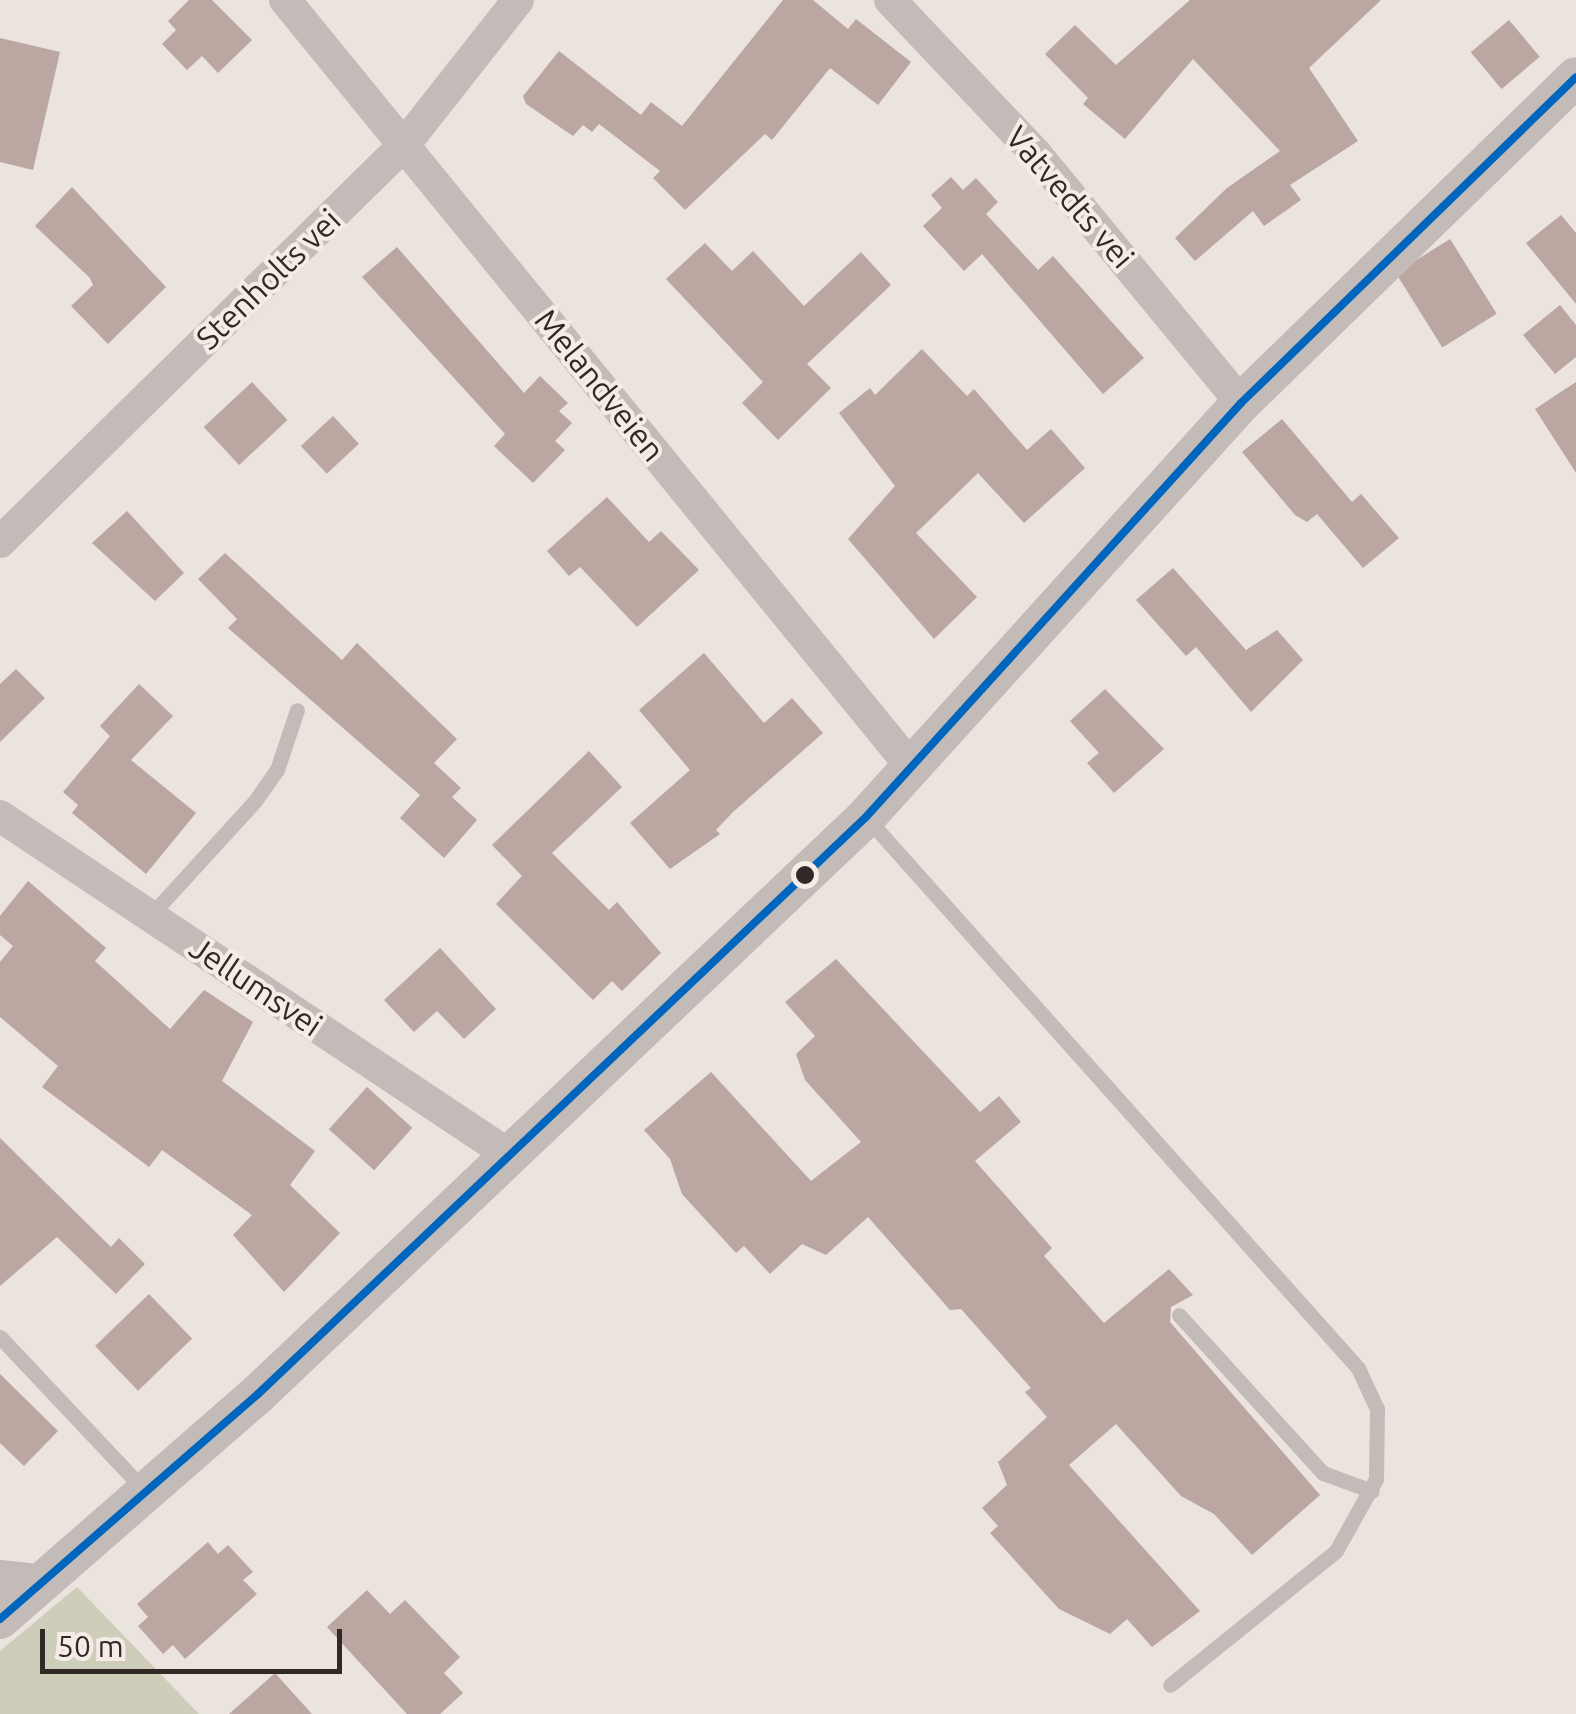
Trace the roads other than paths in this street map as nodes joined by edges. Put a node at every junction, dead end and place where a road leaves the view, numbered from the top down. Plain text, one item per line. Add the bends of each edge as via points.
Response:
1 (285, 0) edge
2 (518, 0) edge
3 (890, 0) edge
4 (1576, 77) edge
5 (404, 146) junction
6 (1241, 402) junction
7 (0, 542) edge
8 (298, 710) dead end
9 (914, 770) junction
10 (0, 816) edge
11 (866, 818) junction
12 (150, 916) junction
13 (512, 1156) junction
14 (1178, 1315) dead end
15 (0, 1336) edge
16 (1372, 1492) junction
17 (147, 1494) junction
18 (0, 1576) edge
19 (46, 1581) junction
20 (0, 1619) edge
21 (1170, 1685) dead end

1 - 5 street, Melandveien
2 - 5 street, Stenholts vei
3 - 6 street, Vatvedts vei via 1036,154
4 - 6 street
5 - 7 street, Stenholts vei
5 - 9 street, Melandveien
6 - 9 street
8 - 12 lane via 277,770 255,801
9 - 11 street
10 - 12 street, Jellumsvei
11 - 13 street
11 - 16 lane via 1358,1368 1378,1408
12 - 13 street, Jellumsvei
13 - 17 street
14 - 16 lane via 1322,1472
15 - 17 lane
16 - 21 lane via 1336,1551
17 - 19 street
18 - 19 street
19 - 20 street

